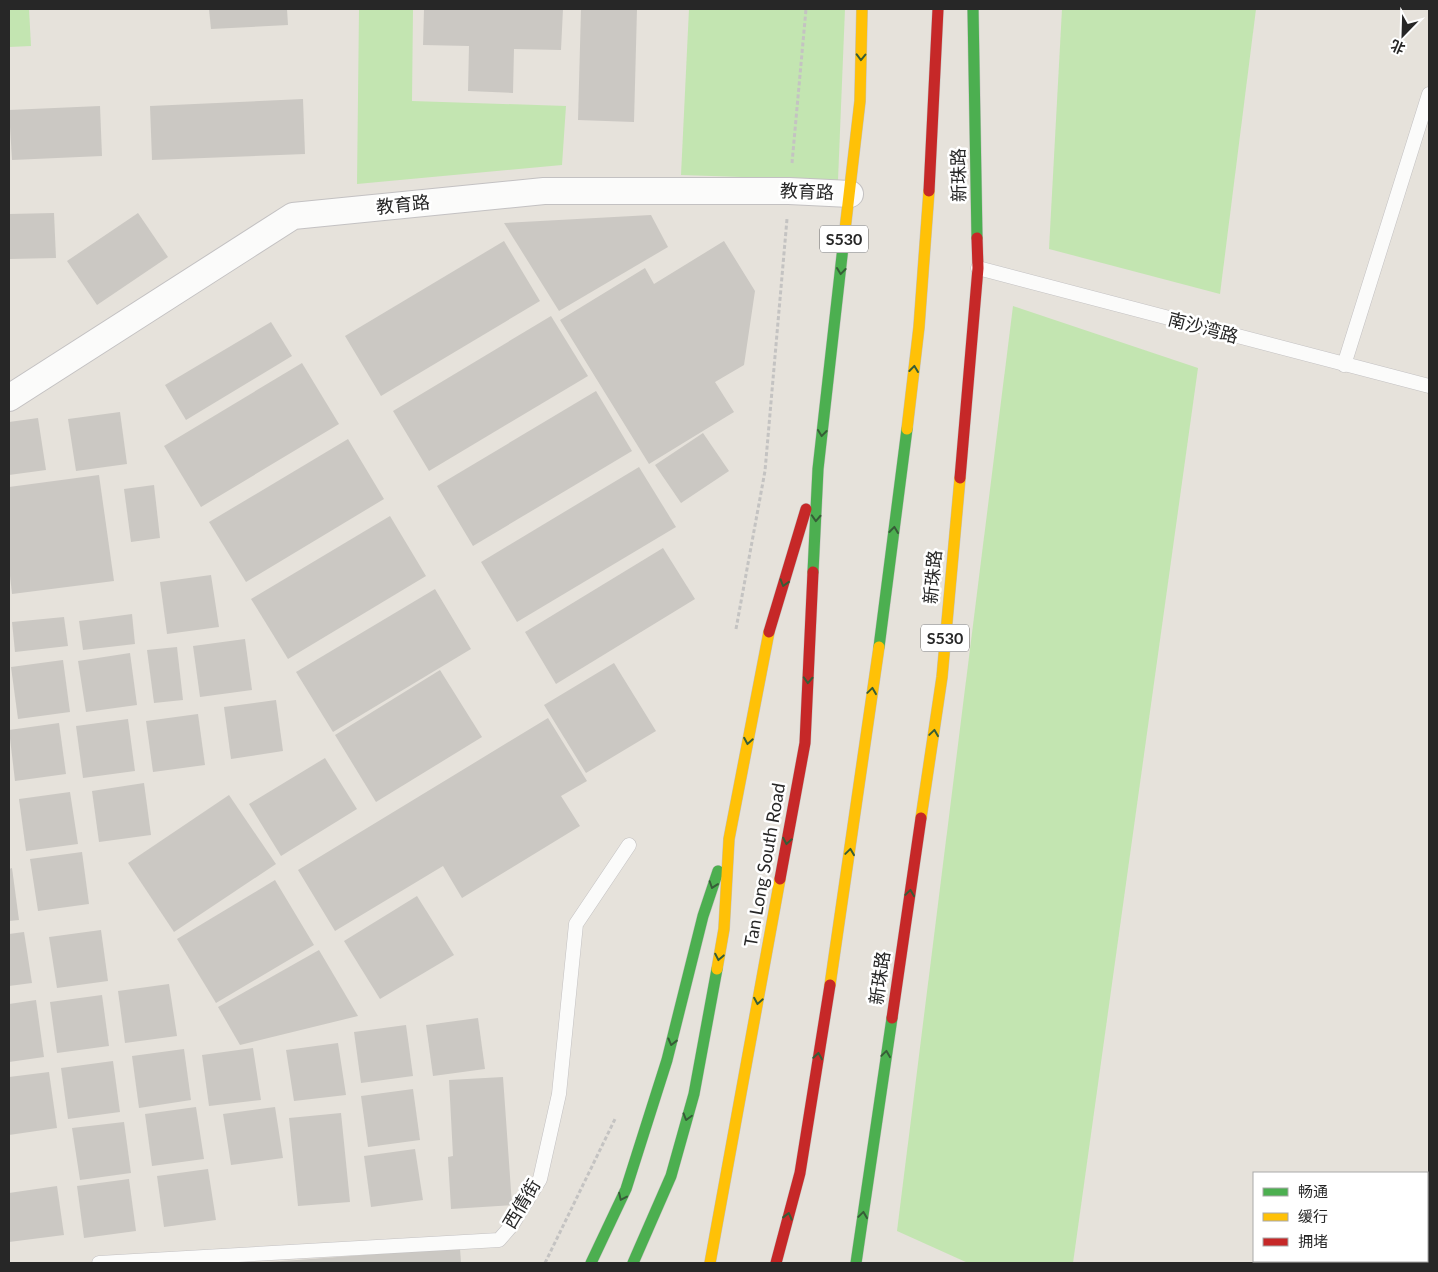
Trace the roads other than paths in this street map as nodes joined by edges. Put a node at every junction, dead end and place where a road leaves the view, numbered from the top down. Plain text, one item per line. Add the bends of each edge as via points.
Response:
1 (862, 9) edge
2 (938, 9) edge
3 (973, 9) edge
4 (1429, 94) edge
5 (850, 194) junction
6 (978, 268) junction
7 (1344, 365) junction
8 (1429, 386) edge
9 (9, 398) edge
10 (818, 469) junction
11 (729, 839) junction
12 (629, 845) dead end
13 (858, 1246) junction
14 (99, 1263) edge
15 (591, 1263) edge
16 (633, 1263) edge
17 (710, 1263) edge
18 (776, 1263) edge
19 (856, 1263) edge
20 (871, 1263) edge

1 -> 5 highway, S530 via 860,101
18 -> 2 highway via 800,1173 843,901 893,543 919,328
3 - 6 highway, 新珠路 / S530
4 - 7 lane
5 - 9 street, 教育路 via 544,191 292,216
5 -> 10 highway, S530
6 - 7 lane, 南沙湾路
13 -> 6 highway, 新珠路 / S530 via 942,677
7 - 8 lane, 南沙湾路
10 -> 11 highway via 766,640
10 -> 17 highway, Tan Long South Road / S530 via 805,743
11 -> 15 highway via 703,916 667,1060 629,1180
11 -> 16 highway via 724,929 694,1094 670,1176
12 - 14 lane, 西倩街 via 576,924 559,1094 540,1179 499,1240
13 - 19 highway, 新珠路 / S530
13 - 20 lane

